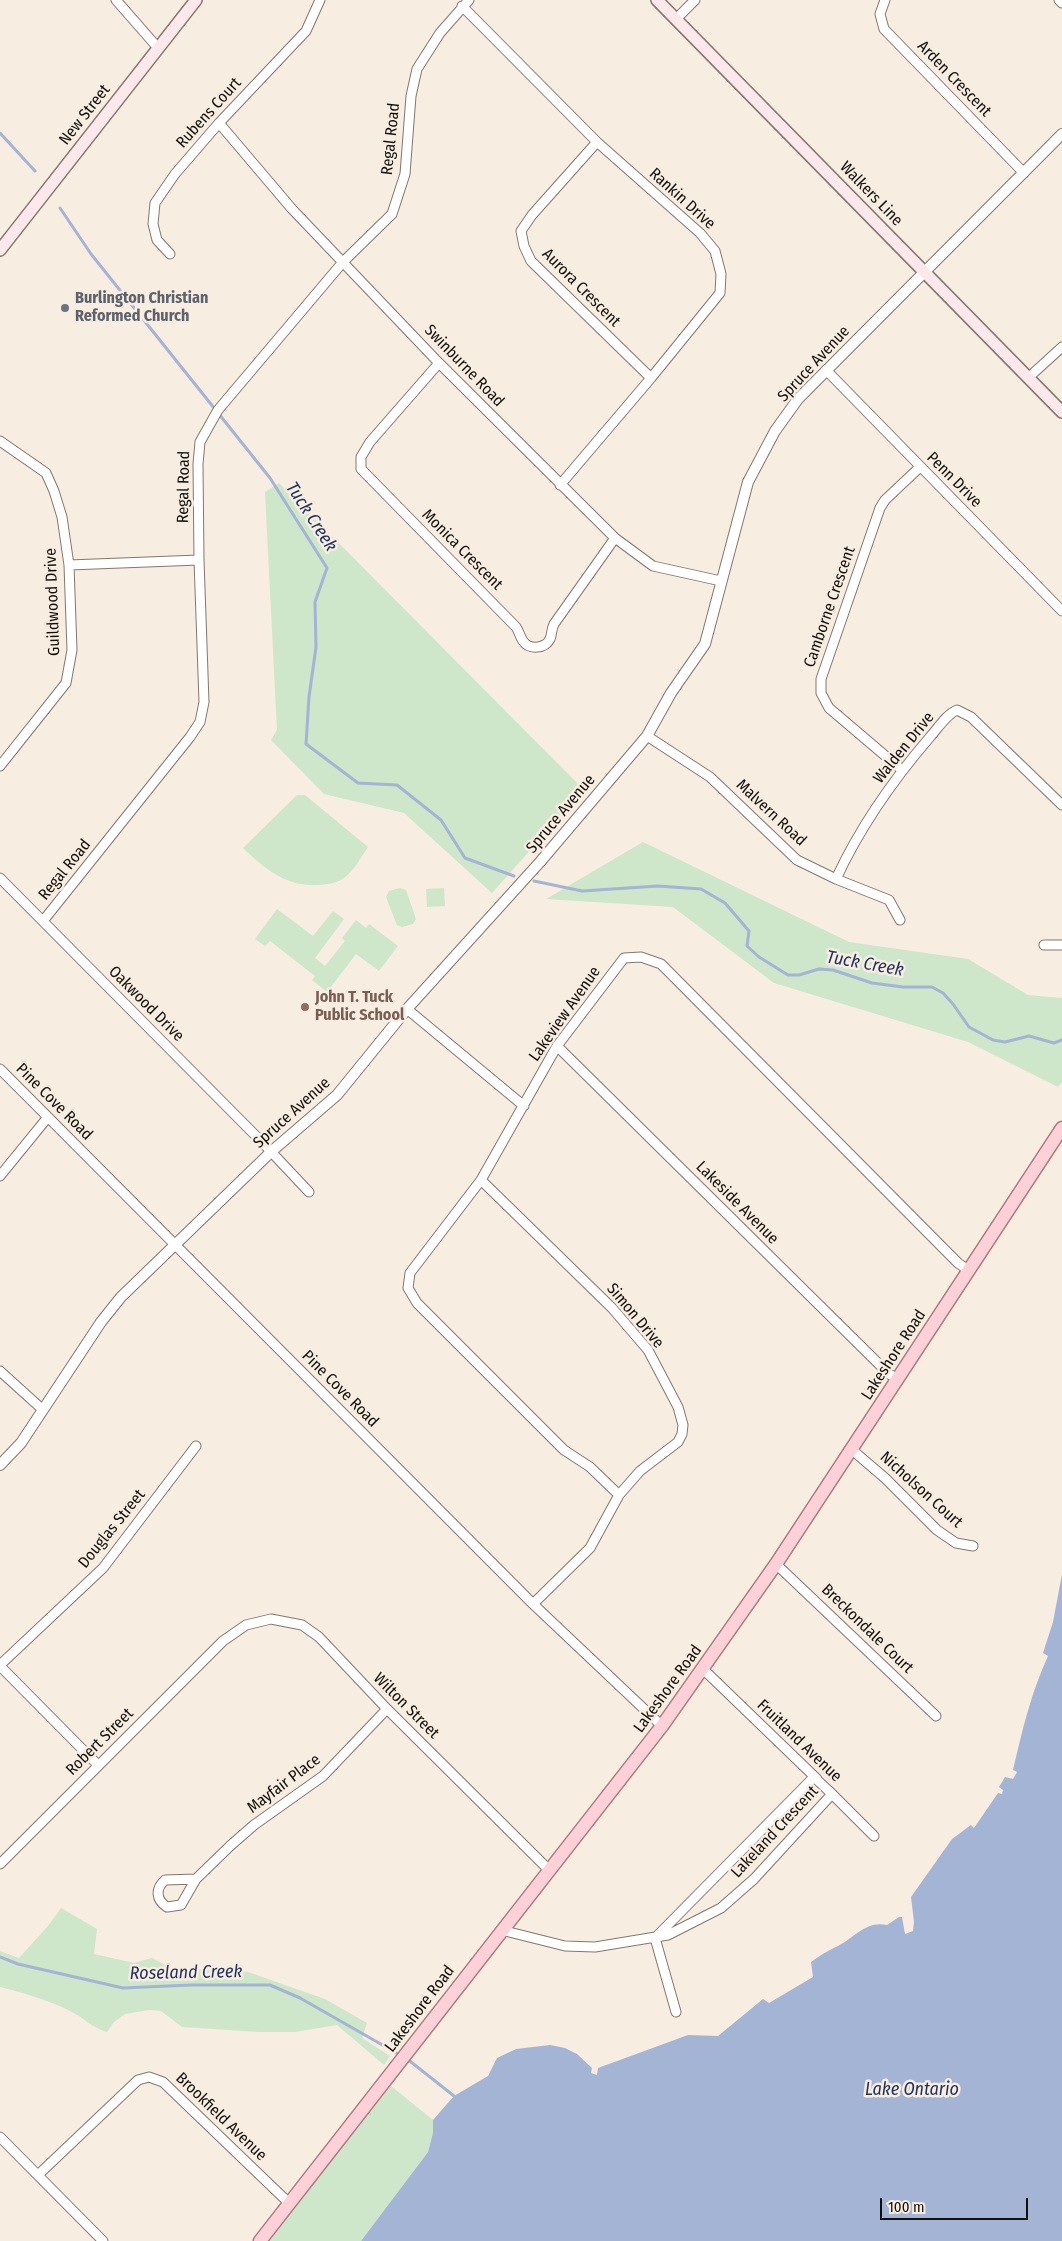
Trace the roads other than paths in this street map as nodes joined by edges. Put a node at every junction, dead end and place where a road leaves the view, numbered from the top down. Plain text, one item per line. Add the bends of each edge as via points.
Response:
1 (116, 0) edge
2 (196, 0) edge
3 (320, 0) edge
4 (657, 0) edge
5 (695, 0) edge
6 (885, 0) edge
7 (1059, 0) edge
8 (465, 3) edge
9 (1062, 3) edge
10 (676, 19) junction
11 (158, 48) junction
12 (219, 123) junction
13 (1062, 134) edge
14 (597, 142) junction
15 (1024, 173) junction
16 (0, 250) edge
17 (170, 254) dead end
18 (343, 262) junction
19 (924, 272) junction
20 (1062, 347) edge
21 (439, 363) junction
22 (826, 370) junction
23 (651, 378) junction
24 (1028, 378) junction
25 (1062, 412) edge
26 (0, 440) edge
27 (920, 467) junction
28 (560, 485) junction
29 (615, 538) junction
30 (198, 560) junction
31 (70, 565) junction
32 (721, 581) junction
33 (1062, 610) edge
34 (646, 736) junction
35 (0, 766) edge
36 (902, 770) junction
37 (1062, 805) edge
38 (0, 878) edge
39 (836, 879) junction
40 (900, 920) dead end
41 (43, 921) junction
42 (1062, 944) edge
43 (1044, 945) dead end
44 (407, 1009) junction
45 (557, 1046) junction
46 (0, 1069) edge
47 (524, 1106) junction
48 (48, 1117) junction
49 (1062, 1128) edge
50 (272, 1152) junction
51 (0, 1176) edge
52 (481, 1180) junction
53 (309, 1192) dead end
54 (174, 1244) junction
55 (968, 1270) junction
56 (0, 1371) edge
57 (898, 1379) junction
58 (42, 1409) junction
59 (196, 1446) dead end
60 (851, 1449) junction
61 (0, 1465) edge
62 (618, 1495) junction
63 (974, 1546) dead end
64 (776, 1564) junction
65 (533, 1604) junction
66 (223, 1641) joint
67 (0, 1665) edge
68 (703, 1669) junction
69 (387, 1709) junction
70 (936, 1716) dead end
71 (662, 1726) junction
72 (98, 1765) junction
73 (832, 1794) junction
74 (874, 1836) dead end
75 (0, 1864) edge
76 (549, 1870) junction
77 (196, 1880) dead end
78 (501, 1930) junction
79 (655, 1938) junction
80 (676, 2012) dead end
81 (0, 2137) edge
82 (38, 2175) junction
83 (290, 2204) junction
84 (103, 2241) edge
85 (260, 2241) edge

1 - 11 street
2 - 11 main road, New Street
3 - 12 street, Rubens Court via 306,30
4 - 10 main road, Walkers Line
5 - 10 street
6 - 15 street, Arden Crescent via 880,14 884,29
7 - 9 street
8 - 14 street, Rankin Drive
8 - 18 street, Regal Road via 440,33 417,69 411,96 405,174 392,214
10 - 19 main road, Walkers Line
11 - 16 main road, New Street
12 - 17 street, Rubens Court via 175,174 156,203 154,224 157,240
12 - 18 street, Swinburne Road
13 - 15 street, Spruce Avenue
14 - 23 street, Rankin Drive via 700,233 714,251 721,274 720,294
14 - 23 street, Aurora Crescent via 532,215 521,231 524,246 531,261
15 - 19 street, Spruce Avenue
18 - 21 street, Swinburne Road
18 - 30 street, Regal Road via 224,403 200,442
19 - 22 street, Spruce Avenue
19 - 24 main road, Walkers Line
20 - 24 street
21 - 28 street, Swinburne Road
21 - 29 street, Monica Crescent via 370,442 361,457 361,469 516,627 530,647 546,644 550,630
22 - 27 street, Penn Drive
22 - 32 street, Spruce Avenue via 798,399 775,430 748,482
23 - 28 street, Rankin Drive
24 - 25 main road, Walkers Line
26 - 31 street, Guildwood Drive via 46,473 62,517
27 - 33 street, Penn Drive
27 - 36 street, Camborne Crescent via 880,508 821,679 821,693 828,708
28 - 29 street, Swinburne Road
29 - 32 street, Swinburne Road via 653,566
30 - 31 street
30 - 41 street, Regal Road via 204,671 200,722
31 - 35 street, Guildwood Drive via 72,650 66,683
32 - 34 street, Spruce Avenue via 705,644
34 - 39 street, Malvern Road via 710,777 798,860
34 - 44 street, Spruce Avenue via 523,882
36 - 37 street, Walden Drive via 957,710 971,717
36 - 39 street, Walden Drive via 852,843
38 - 41 street, Oakwood Drive
39 - 40 street, Malvern Road via 889,900
41 - 50 street, Oakwood Drive
42 - 43 street
44 - 47 street
44 - 50 street, Spruce Avenue via 337,1095
45 - 47 street, Lakeview Avenue
45 - 55 street, Lakeview Avenue via 624,958 641,957 661,964
45 - 57 street, Lakeside Avenue via 889,1374
46 - 48 street, Pine Cove Road
47 - 52 street, Lakeview Avenue
48 - 51 street
48 - 54 street, Pine Cove Road
49 - 55 main road, Lakeshore Road
50 - 53 street, Oakwood Drive
50 - 54 street, Spruce Avenue
52 - 62 street, Simon Drive via 612,1308 648,1350 678,1407 683,1425 678,1442 640,1471
52 - 62 street, Lakeview Avenue via 410,1273 408,1288 417,1303 564,1450 590,1467
54 - 58 street, Spruce Avenue via 121,1297
54 - 65 street, Pine Cove Road
55 - 57 main road, Lakeshore Road
56 - 58 street
57 - 60 main road, Lakeshore Road
58 - 61 street, Spruce Avenue via 21,1443
59 - 67 street, Douglas Street via 103,1568
60 - 63 street, Nicholson Court via 937,1530 956,1543
60 - 64 main road, Lakeshore Road
62 - 65 street, Simon Drive via 590,1548
64 - 68 main road, Lakeshore Road
64 - 70 street, Breckondale Court
65 - 71 street, Pine Cove Road
66 - 69 street, Wilton Street via 246,1625 271,1619 302,1625 319,1637
66 - 72 street, Robert Street
67 - 72 street
68 - 71 main road, Lakeshore Road
68 - 73 street, Fruitland Avenue
69 - 76 street, Wilton Street
69 - 77 street, Mayfair Place via 323,1776 254,1825
71 - 76 main road, Lakeshore Road
72 - 75 street, Robert Street
73 - 74 street, Fruitland Avenue
73 - 79 street, Lakeland Crescent via 754,1879 721,1908 668,1935
73 - 79 street, Lakeland Crescent via 814,1777
76 - 78 main road, Lakeshore Road
78 - 79 street, Lakeland Crescent via 565,1946 596,1947
78 - 83 main road, Lakeshore Road
79 - 80 street
81 - 82 street
82 - 83 street, Brookfield Avenue via 138,2080 149,2077 163,2082
82 - 84 street
83 - 85 main road, Lakeshore Road

